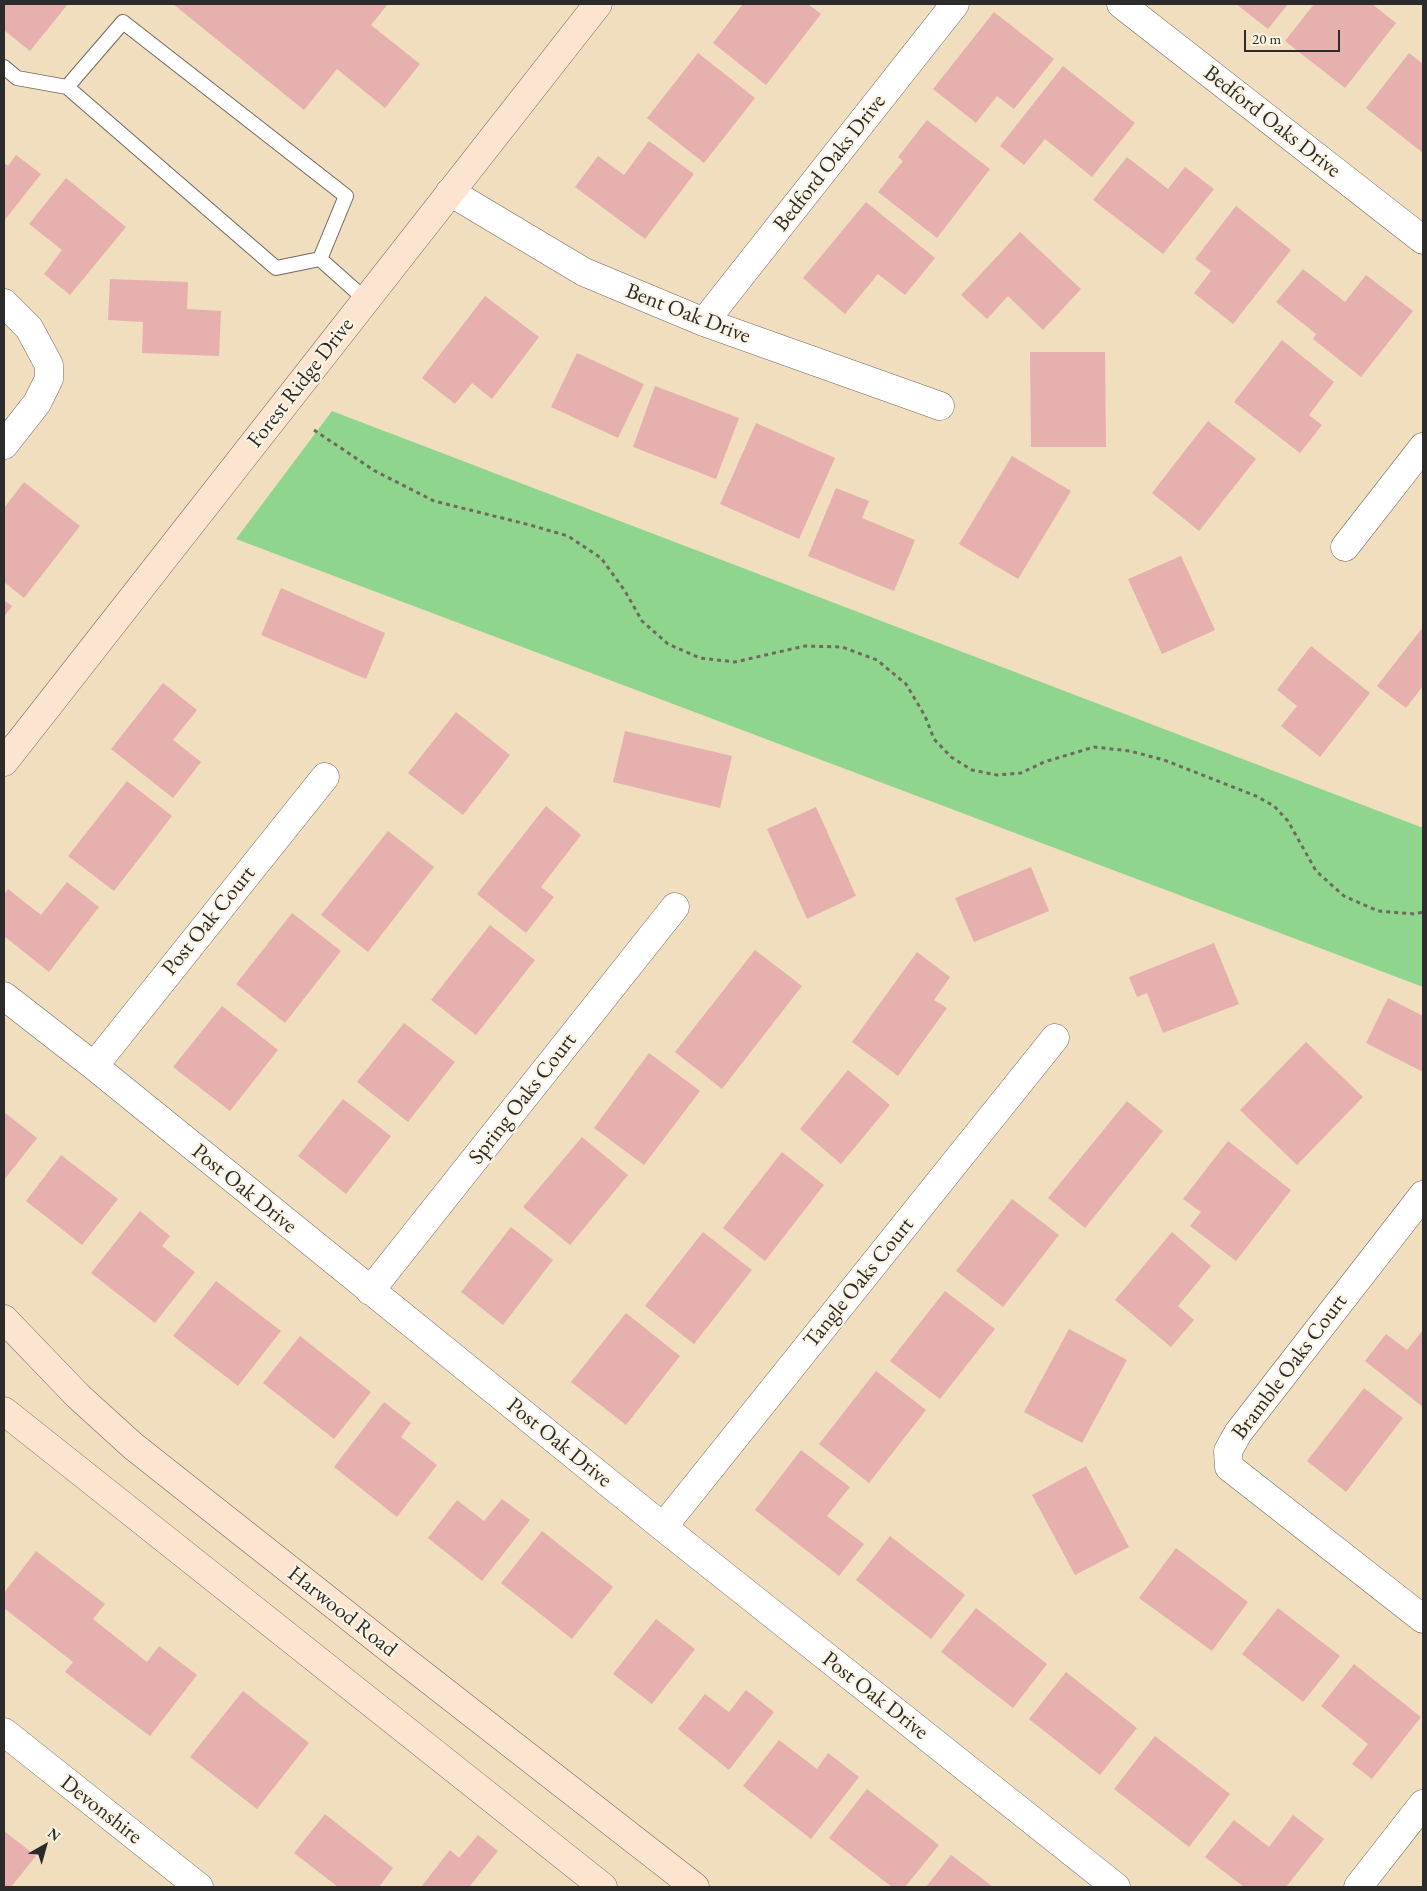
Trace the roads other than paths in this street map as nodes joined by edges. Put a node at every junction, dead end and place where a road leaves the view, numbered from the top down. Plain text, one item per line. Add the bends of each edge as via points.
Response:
1 (598, 4) edge
2 (955, 4) edge
3 (1121, 4) edge
4 (4, 67) edge
5 (67, 87) junction
6 (450, 192) junction
7 (1423, 240) edge
8 (320, 260) junction
9 (366, 300) junction
10 (4, 303) edge
11 (704, 322) junction
12 (940, 406) dead end
13 (4, 445) edge
14 (1423, 447) edge
15 (1345, 548) dead end
16 (4, 762) edge
17 (325, 777) dead end
18 (675, 907) dead end
19 (4, 996) edge
20 (1055, 1038) dead end
21 (94, 1066) junction
22 (1423, 1195) edge
23 (370, 1291) junction
24 (4, 1319) edge
25 (4, 1411) edge
26 (663, 1528) junction
27 (1423, 1619) edge
28 (4, 1732) edge
29 (1423, 1804) edge
30 (199, 1887) edge
31 (603, 1887) edge
32 (695, 1887) edge
33 (1116, 1887) edge
34 (1358, 1887) edge

1 - 6 main road, Forest Ridge Drive
2 - 11 street, Bedford Oaks Drive
3 - 7 street, Bedford Oaks Drive
4 - 5 lane via 18,78
5 - 8 lane via 276,268
5 - 8 lane via 123,22 346,196
6 - 9 main road, Forest Ridge Drive
6 - 11 street, Bent Oak Drive via 584,272
8 - 9 lane
9 - 16 main road, Forest Ridge Drive
10 - 13 street via 29,328 49,365 49,379 37,403
11 - 12 street, Bent Oak Drive
14 - 15 street
17 - 21 street, Post Oak Court
18 - 23 street, Spring Oaks Court
19 - 21 street, Post Oak Drive
20 - 26 street, Tangle Oaks Court
21 - 23 street, Post Oak Drive
22 - 27 street, Bramble Oaks Court via 1238,1432 1228,1451 1229,1467
23 - 26 street, Post Oak Drive
24 - 32 main road, Harwood Road via 78,1396 133,1446
25 - 31 main road
26 - 33 street, Post Oak Drive
28 - 30 street, Devonshire
29 - 34 street

